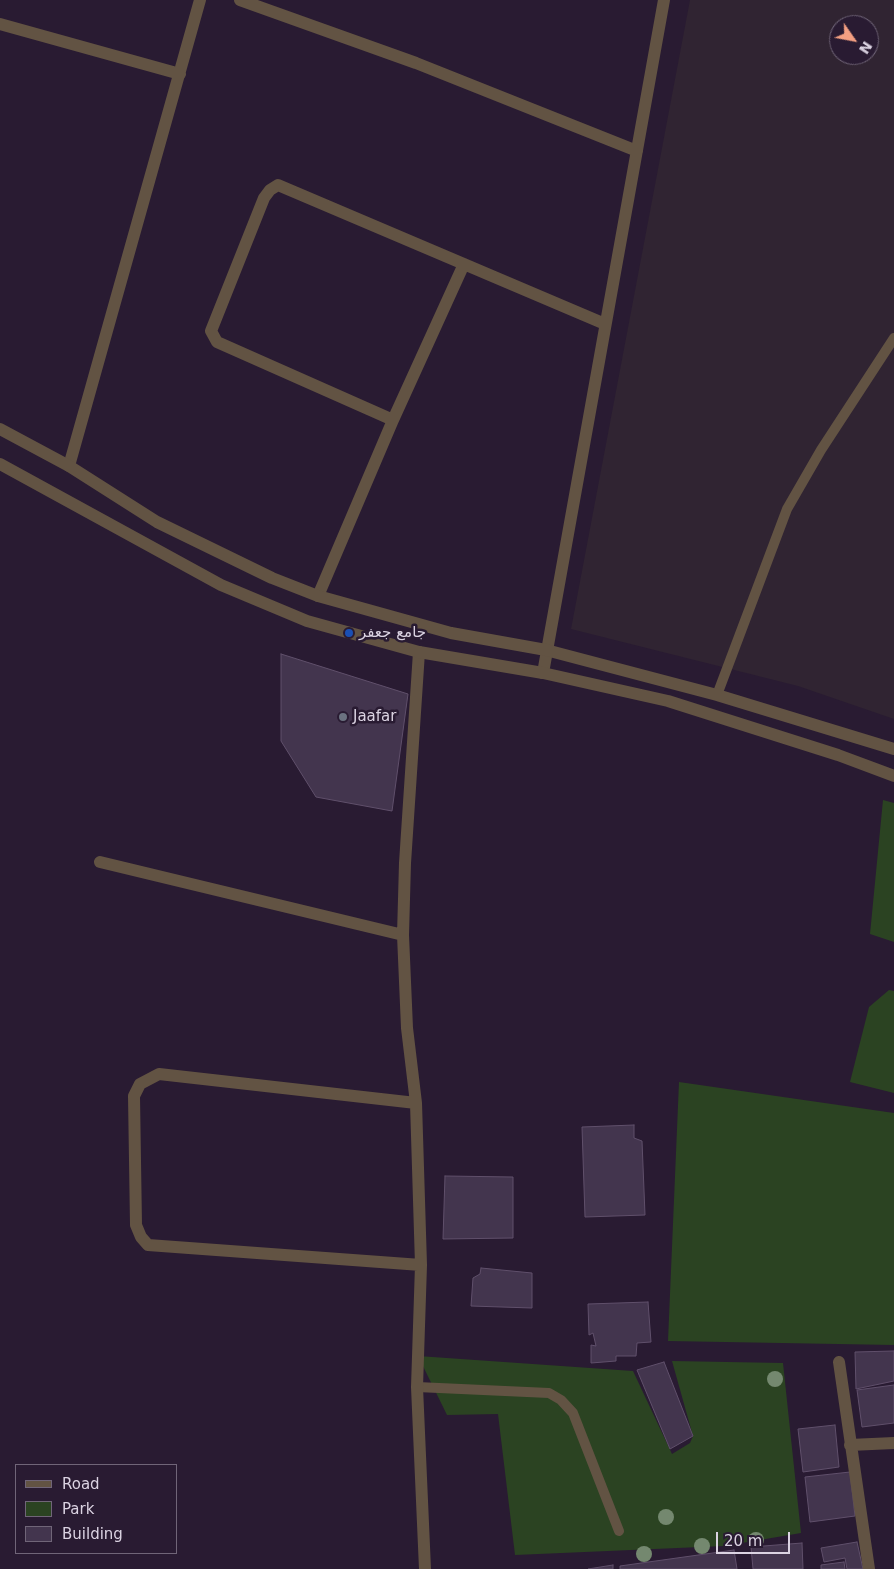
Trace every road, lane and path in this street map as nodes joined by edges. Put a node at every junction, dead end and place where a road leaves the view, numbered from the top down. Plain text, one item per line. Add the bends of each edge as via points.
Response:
1 (200, 0) edge
2 (240, 0) edge
3 (664, 0) edge
4 (0, 24) edge
5 (180, 74) junction
6 (637, 151) junction
7 (464, 264) junction
8 (605, 324) junction
9 (894, 338) edge
10 (392, 420) junction
11 (0, 429) edge
12 (0, 464) edge
13 (69, 466) junction
14 (318, 596) junction
15 (546, 650) junction
16 (419, 652) junction
17 (543, 674) junction
18 (717, 695) junction
19 (894, 749) edge
20 (894, 776) edge
21 (100, 862) dead end
22 (403, 935) junction
23 (416, 1103) junction
24 (420, 1265) junction
25 (839, 1362) dead end
26 (417, 1386) junction
27 (894, 1443) edge
28 (850, 1445) junction
29 (619, 1531) dead end
30 (425, 1569) edge
31 (870, 1569) edge

1 - 5 street
2 - 6 street via 416,63
3 - 6 street
4 - 5 street
5 - 13 street
6 - 8 street
7 - 8 street
7 - 10 street
7 - 10 street via 286,187 278,185 264,198 210,331 217,342
8 - 15 street
9 - 18 lane via 787,509
10 - 14 street
11 - 13 street
12 - 16 street via 255,601 307,621
13 - 14 street via 157,522 272,578
14 - 15 street via 451,633
15 - 17 street
15 - 18 street
16 - 17 street
16 - 22 street
17 - 20 street via 668,702 838,755
18 - 19 street
21 - 22 street
22 - 23 street via 407,1028
23 - 24 street
23 - 24 street via 159,1074 140,1084 134,1096 136,1225 148,1245
24 - 26 street
25 - 28 street
26 - 29 lane via 549,1393 561,1400 574,1413
26 - 30 street
27 - 28 street
28 - 31 street

